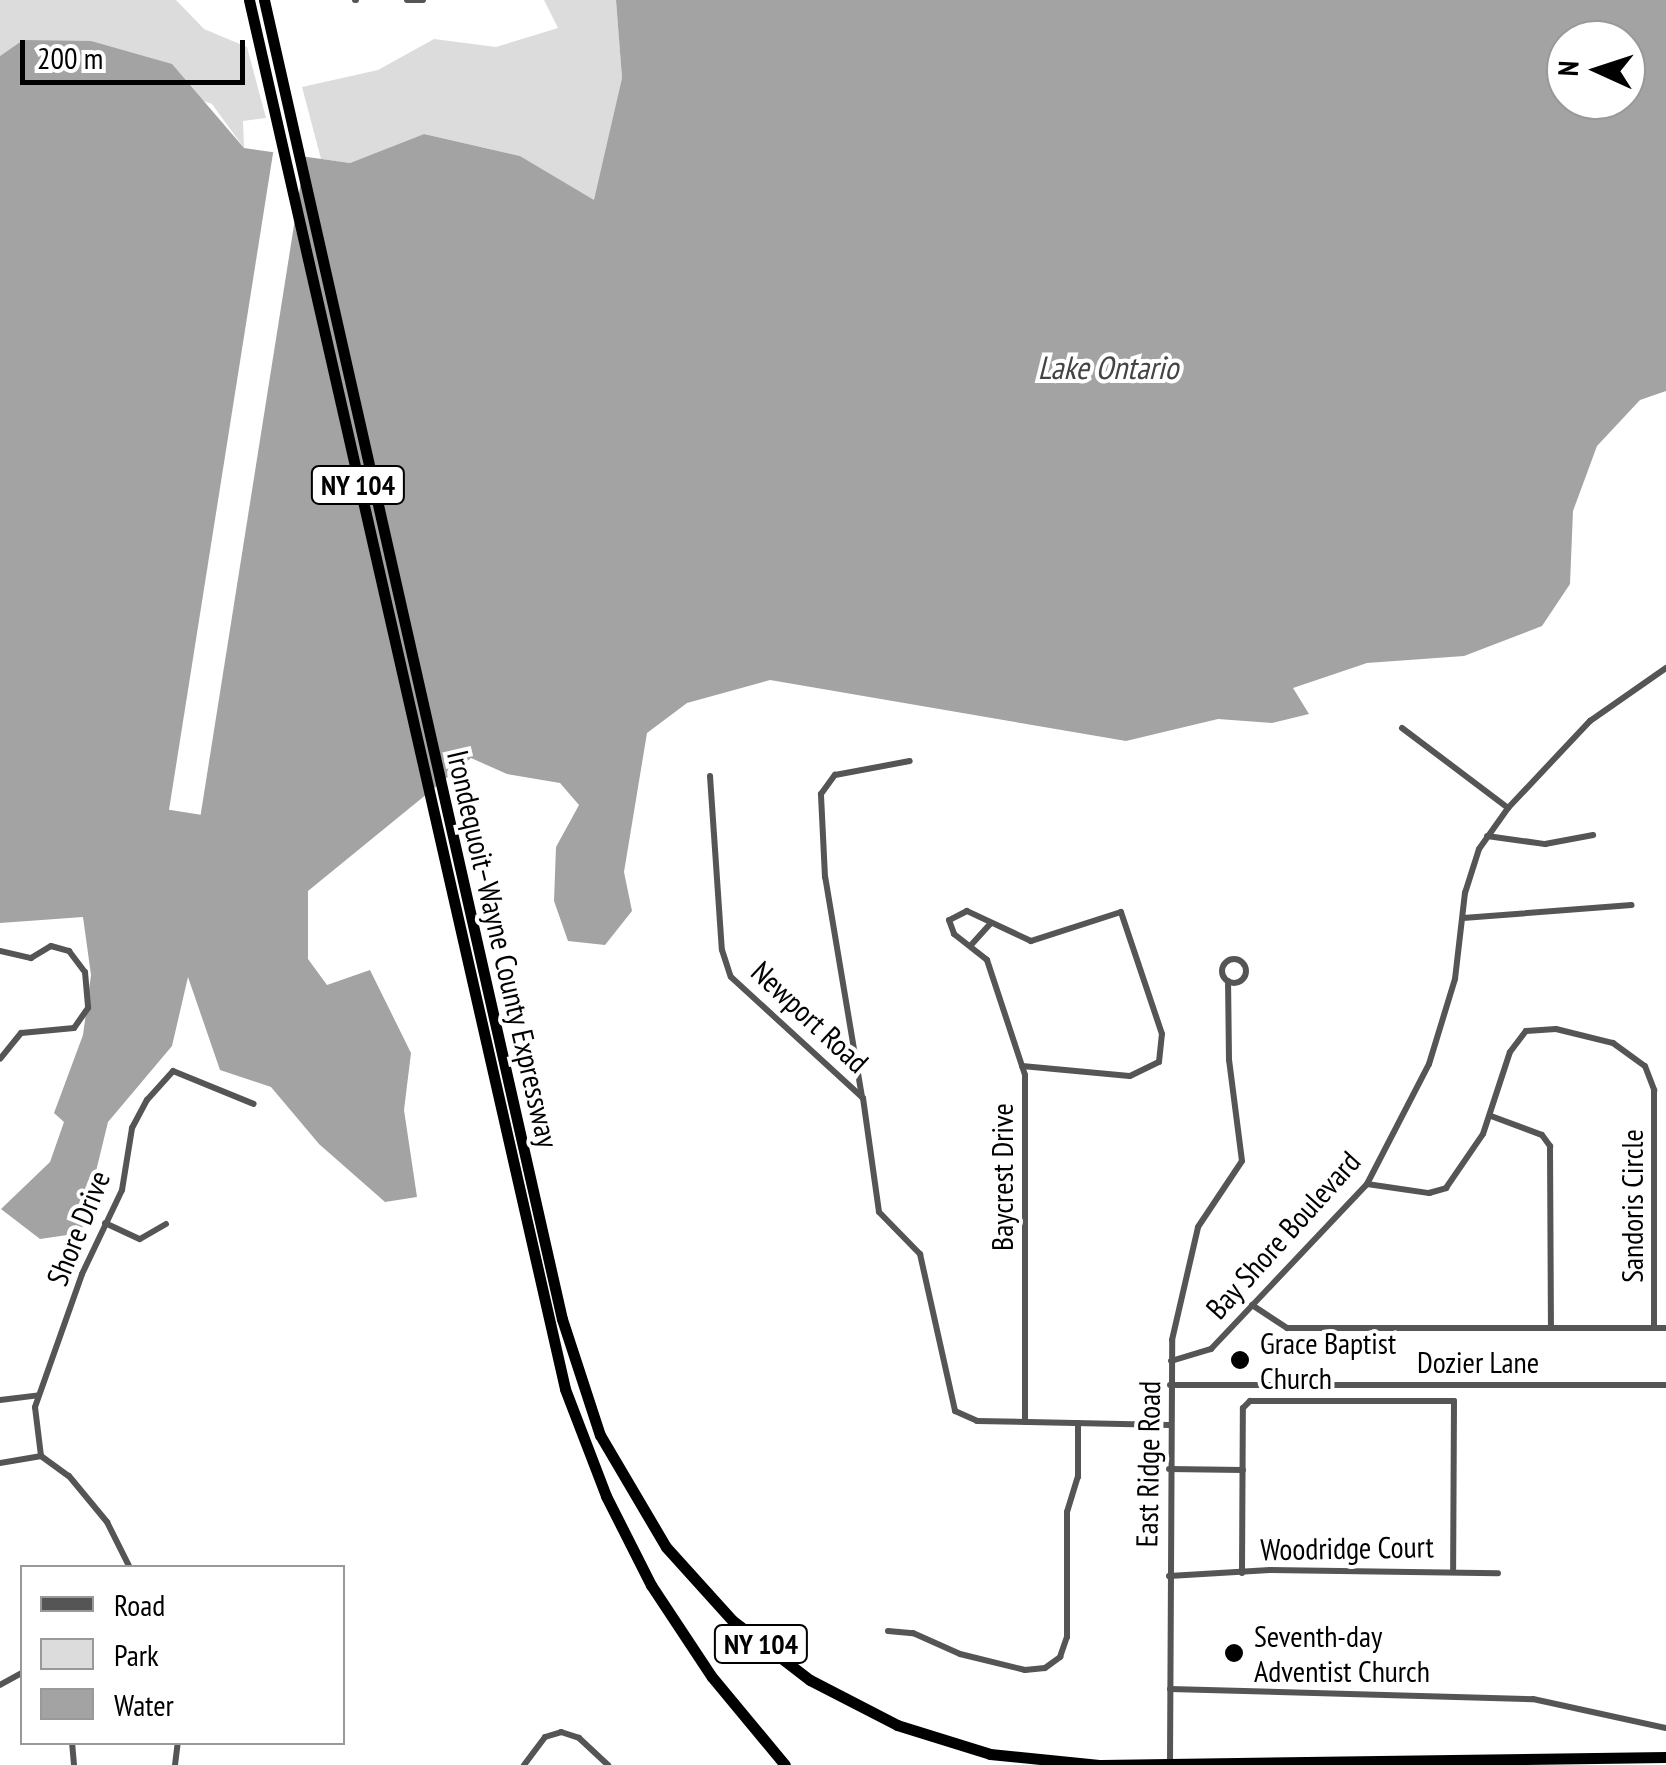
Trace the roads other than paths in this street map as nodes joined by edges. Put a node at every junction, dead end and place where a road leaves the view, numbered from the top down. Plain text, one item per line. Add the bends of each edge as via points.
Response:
1 (249, 0) edge
2 (264, 0) edge
3 (406, 0) edge
4 (424, 0) edge
5 (1666, 668) edge
6 (1402, 728) dead end
7 (910, 761) dead end
8 (710, 776) dead end
9 (1508, 808) junction
10 (1593, 835) dead end
11 (1487, 836) junction
12 (1631, 905) dead end
13 (1463, 918) junction
14 (991, 923) junction
15 (972, 944) junction
16 (0, 951) edge
17 (1228, 981) dead end
18 (0, 1058) edge
19 (1022, 1066) junction
20 (863, 1098) junction
21 (254, 1104) dead end
22 (1491, 1116) junction
23 (1366, 1184) junction
24 (105, 1223) junction
25 (166, 1224) dead end
26 (1252, 1305) junction
27 (1551, 1327) junction
28 (1654, 1328) junction
29 (1666, 1328) edge
30 (1172, 1361) junction
31 (1170, 1385) junction
32 (1666, 1385) edge
33 (40, 1395) junction
34 (0, 1400) edge
35 (1024, 1422) junction
36 (1078, 1423) junction
37 (1169, 1426) junction
38 (41, 1456) junction
39 (0, 1463) edge
40 (1169, 1468) junction
41 (1243, 1470) junction
42 (128, 1565) edge
43 (1453, 1569) junction
44 (1498, 1572) dead end
45 (1242, 1573) junction
46 (1170, 1576) junction
47 (888, 1631) dead end
48 (1170, 1690) junction
49 (1666, 1728) edge
50 (1666, 1757) edge
51 (1254, 1761) junction
52 (524, 1765) edge
53 (608, 1765) edge
54 (785, 1765) edge
55 (1170, 1765) edge
56 (1306, 1765) edge

1 - 54 highway, Irondequoit–Wayne County Expressway / NY 104 via 544,1309 589,1455 615,1515 687,1642
2 - 51 highway, Irondequoit–Wayne County Expressway / NY 104 via 558,1306 595,1424 622,1481 684,1569 754,1638 858,1708 950,1744 1059,1763
3 - 4 street
5 - 9 street, Bay Shore Boulevard via 1590,721
6 - 9 street
7 - 20 street via 835,774 821,794 825,878
8 - 20 street, Newport Road via 722,950 731,977
9 - 11 street, Bay Shore Boulevard
10 - 11 street via 1545,844
11 - 13 street, Bay Shore Boulevard via 1470,870
12 - 13 street
13 - 23 street, Bay Shore Boulevard via 1455,979 1425,1076
14 - 15 street
14 - 15 street, Baycrest Drive via 962,910 952,913 948,927
14 - 19 street via 1031,941 1121,912 1162,1034 1159,1062 1139,1076
15 - 19 street, Baycrest Drive via 987,960
16 - 18 street via 32,958 51,946 69,951 85,972 88,1008 74,1028 22,1033
17 - 30 street, East Ridge Road via 1229,1060 1244,1146 1197,1229
19 - 35 street, Baycrest Drive
20 - 35 street, Newport Road via 879,1212 920,1254 950,1405 968,1419
21 - 24 street, Shore Drive via 187,1073 164,1077 132,1128 122,1190
22 - 23 street, Sandoris Circle via 1441,1192
22 - 27 street via 1542,1134 1550,1146
22 - 28 street, Sandoris Circle via 1510,1052 1526,1031 1589,1035 1645,1066 1654,1101
23 - 26 street, Bay Shore Boulevard
24 - 25 street via 140,1239
24 - 33 street, Shore Drive
26 - 27 street, Sandoris Circle via 1287,1328
26 - 30 street, Bay Shore Boulevard via 1211,1348
27 - 28 street, Sandoris Circle
28 - 29 street
30 - 31 street, East Ridge Road
31 - 32 street, Dozier Lane
31 - 37 street, East Ridge Road
33 - 34 street
33 - 38 street, Shore Drive
35 - 36 street, Newport Road
36 - 37 street, Newport Road
36 - 47 street via 1060,1656 1045,1668 1025,1670 960,1654 914,1633
37 - 40 street, East Ridge Road
38 - 39 street
38 - 42 street via 107,1522
40 - 41 street
40 - 46 street, East Ridge Road
41 - 43 street, Woodridge Court via 1243,1408 1250,1401 1454,1401
41 - 45 street, Woodridge Court
43 - 44 street, Woodridge Court
43 - 45 street, Woodridge Court
45 - 46 street, Woodridge Court
46 - 48 street, East Ridge Road
48 - 49 street via 1533,1699
48 - 55 street, East Ridge Road
50 - 51 highway, NY 104
51 - 56 highway
52 - 53 street via 545,1737 561,1732 579,1738

